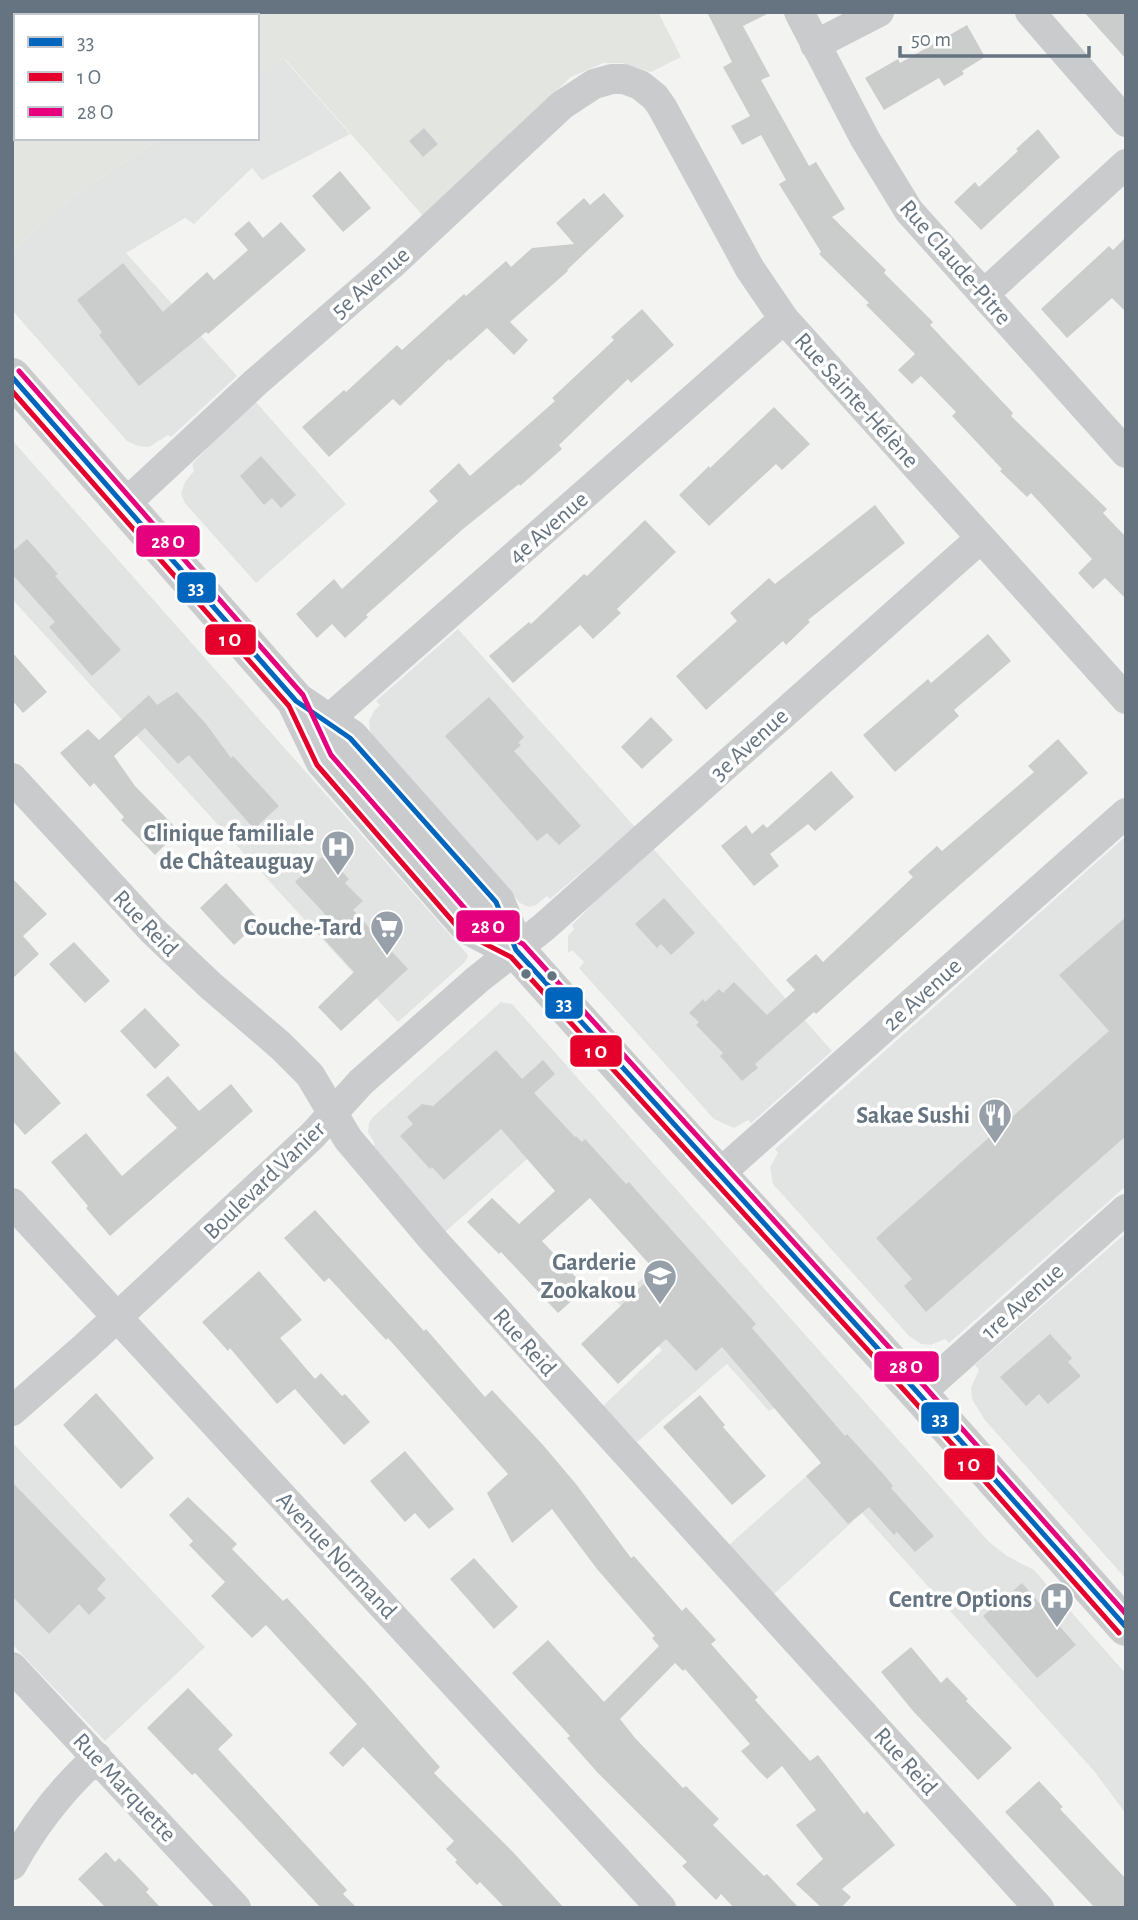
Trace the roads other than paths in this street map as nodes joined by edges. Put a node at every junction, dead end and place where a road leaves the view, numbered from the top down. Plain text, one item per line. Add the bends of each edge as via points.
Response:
1 (17, 12) edge
2 (799, 12) edge
3 (879, 12) edge
4 (1030, 12) edge
5 (12, 15) edge
6 (815, 44) junction
7 (624, 79) joint
8 (1126, 122) edge
9 (1126, 164) edge
10 (984, 295) junction
11 (784, 319) junction
12 (12, 377) edge
13 (1126, 453) edge
14 (125, 504) junction
15 (981, 538) junction
16 (1126, 699) edge
17 (311, 719) junction
18 (12, 778) edge
19 (1126, 813) edge
20 (516, 950) junction
21 (333, 1113) junction
22 (718, 1175) junction
23 (12, 1203) edge
24 (1126, 1209) edge
25 (117, 1317) junction
26 (919, 1394) junction
27 (12, 1411) edge
28 (1126, 1627) edge
29 (12, 1667) edge
30 (97, 1757) junction
31 (12, 1865) edge
32 (236, 1908) edge
33 (661, 1908) edge
34 (1039, 1908) edge

1 - 5 street
2 - 6 street, Rue Claude-Pitre
3 - 6 street
4 - 8 street
6 - 10 street, Rue Claude-Pitre via 900,199
7 - 11 street, Rue Sainte-Hélène via 646,90 662,107 750,269
7 - 14 street, 5e Avenue via 594,83 545,119 391,265
9 - 10 street
10 - 13 street, Rue Claude-Pitre
11 - 15 street, Rue Sainte-Hélène
11 - 17 street, 4e Avenue
12 - 14 street
14 - 17 street
15 - 16 street, Rue Sainte-Hélène
15 - 20 street, 3e Avenue
17 - 20 street via 349,738 496,902
18 - 21 street, Rue Reid via 170,949 296,1060
19 - 22 street, 2e Avenue
20 - 21 street, Boulevard Vanier via 361,1082
20 - 22 street
21 - 25 street, Boulevard Vanier
21 - 34 street, Rue Reid via 354,1146 435,1242
22 - 26 street
23 - 25 street, Avenue Normand
24 - 26 street, 1re Avenue
25 - 27 street, Boulevard Vanier
25 - 33 street, Avenue Normand
26 - 28 street
29 - 30 street, Rue Marquette
30 - 31 street via 47,1808
30 - 32 street, Rue Marquette

